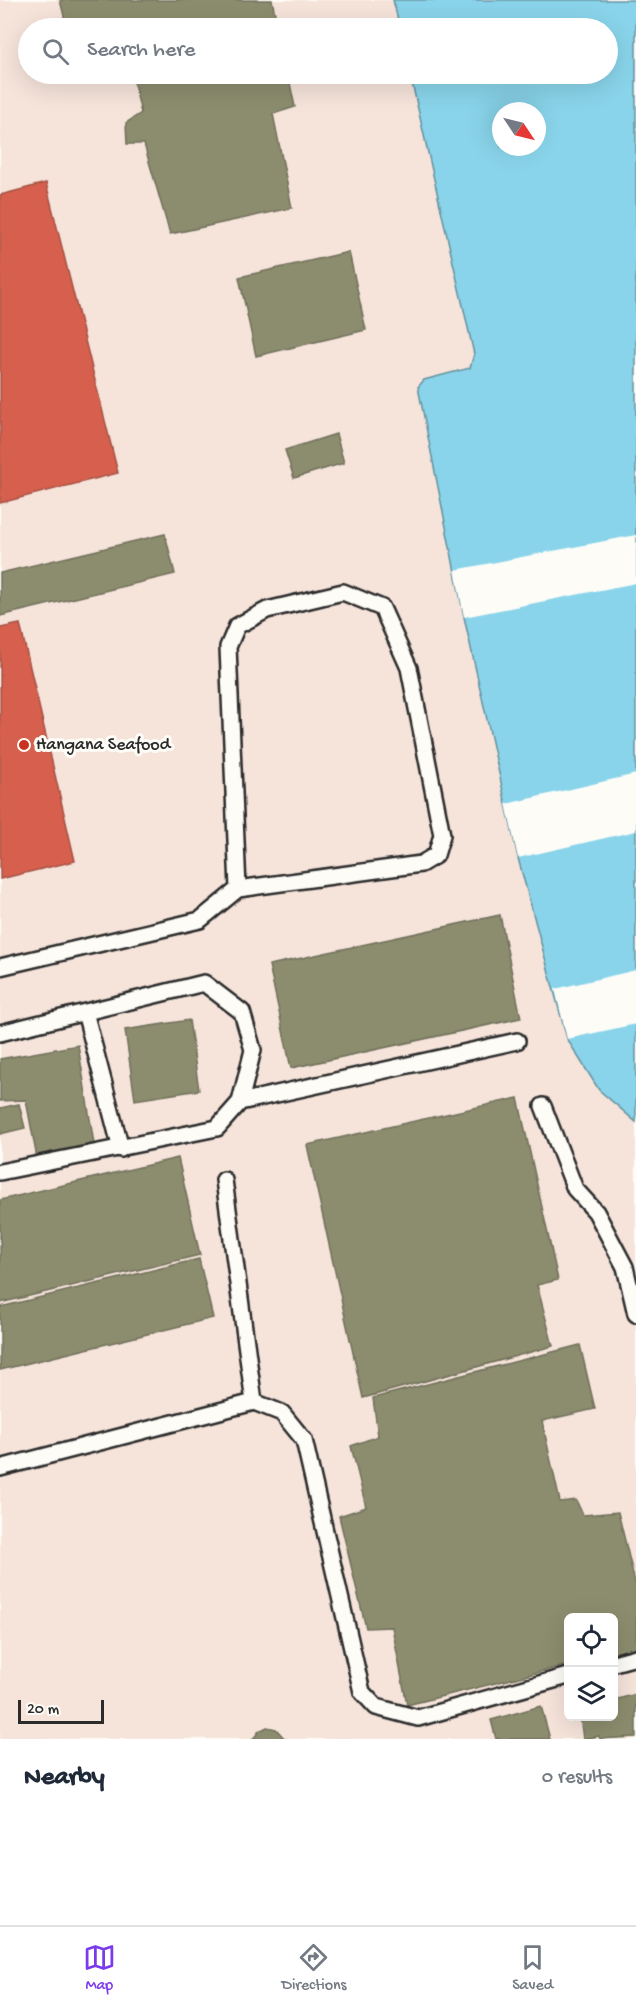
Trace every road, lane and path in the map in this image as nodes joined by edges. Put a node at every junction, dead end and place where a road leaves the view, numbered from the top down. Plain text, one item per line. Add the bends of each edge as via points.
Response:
1 (238, 889) junction
2 (0, 967) edge
3 (85, 1012) junction
4 (0, 1033) edge
5 (517, 1041) dead end
6 (240, 1102) junction
7 (543, 1106) dead end
8 (121, 1149) junction
9 (0, 1172) edge
10 (224, 1180) dead end
11 (636, 1314) edge
12 (254, 1402) junction
13 (0, 1468) edge
14 (636, 1657) edge
15 (618, 1662) edge
16 (564, 1677) edge

1 - 1 lane via 228,647 237,626 267,610 343,592 382,608 409,668 442,835 436,855 421,864
1 - 2 lane via 200,920
3 - 4 lane
3 - 6 lane via 204,983 242,1012 253,1050
3 - 8 lane
5 - 6 lane
6 - 8 lane via 217,1128
7 - 11 lane via 575,1189 596,1212 625,1267
8 - 9 lane
10 - 12 lane
12 - 13 lane
12 - 16 lane via 282,1413 304,1440 362,1692 376,1707 418,1718
14 - 15 lane

